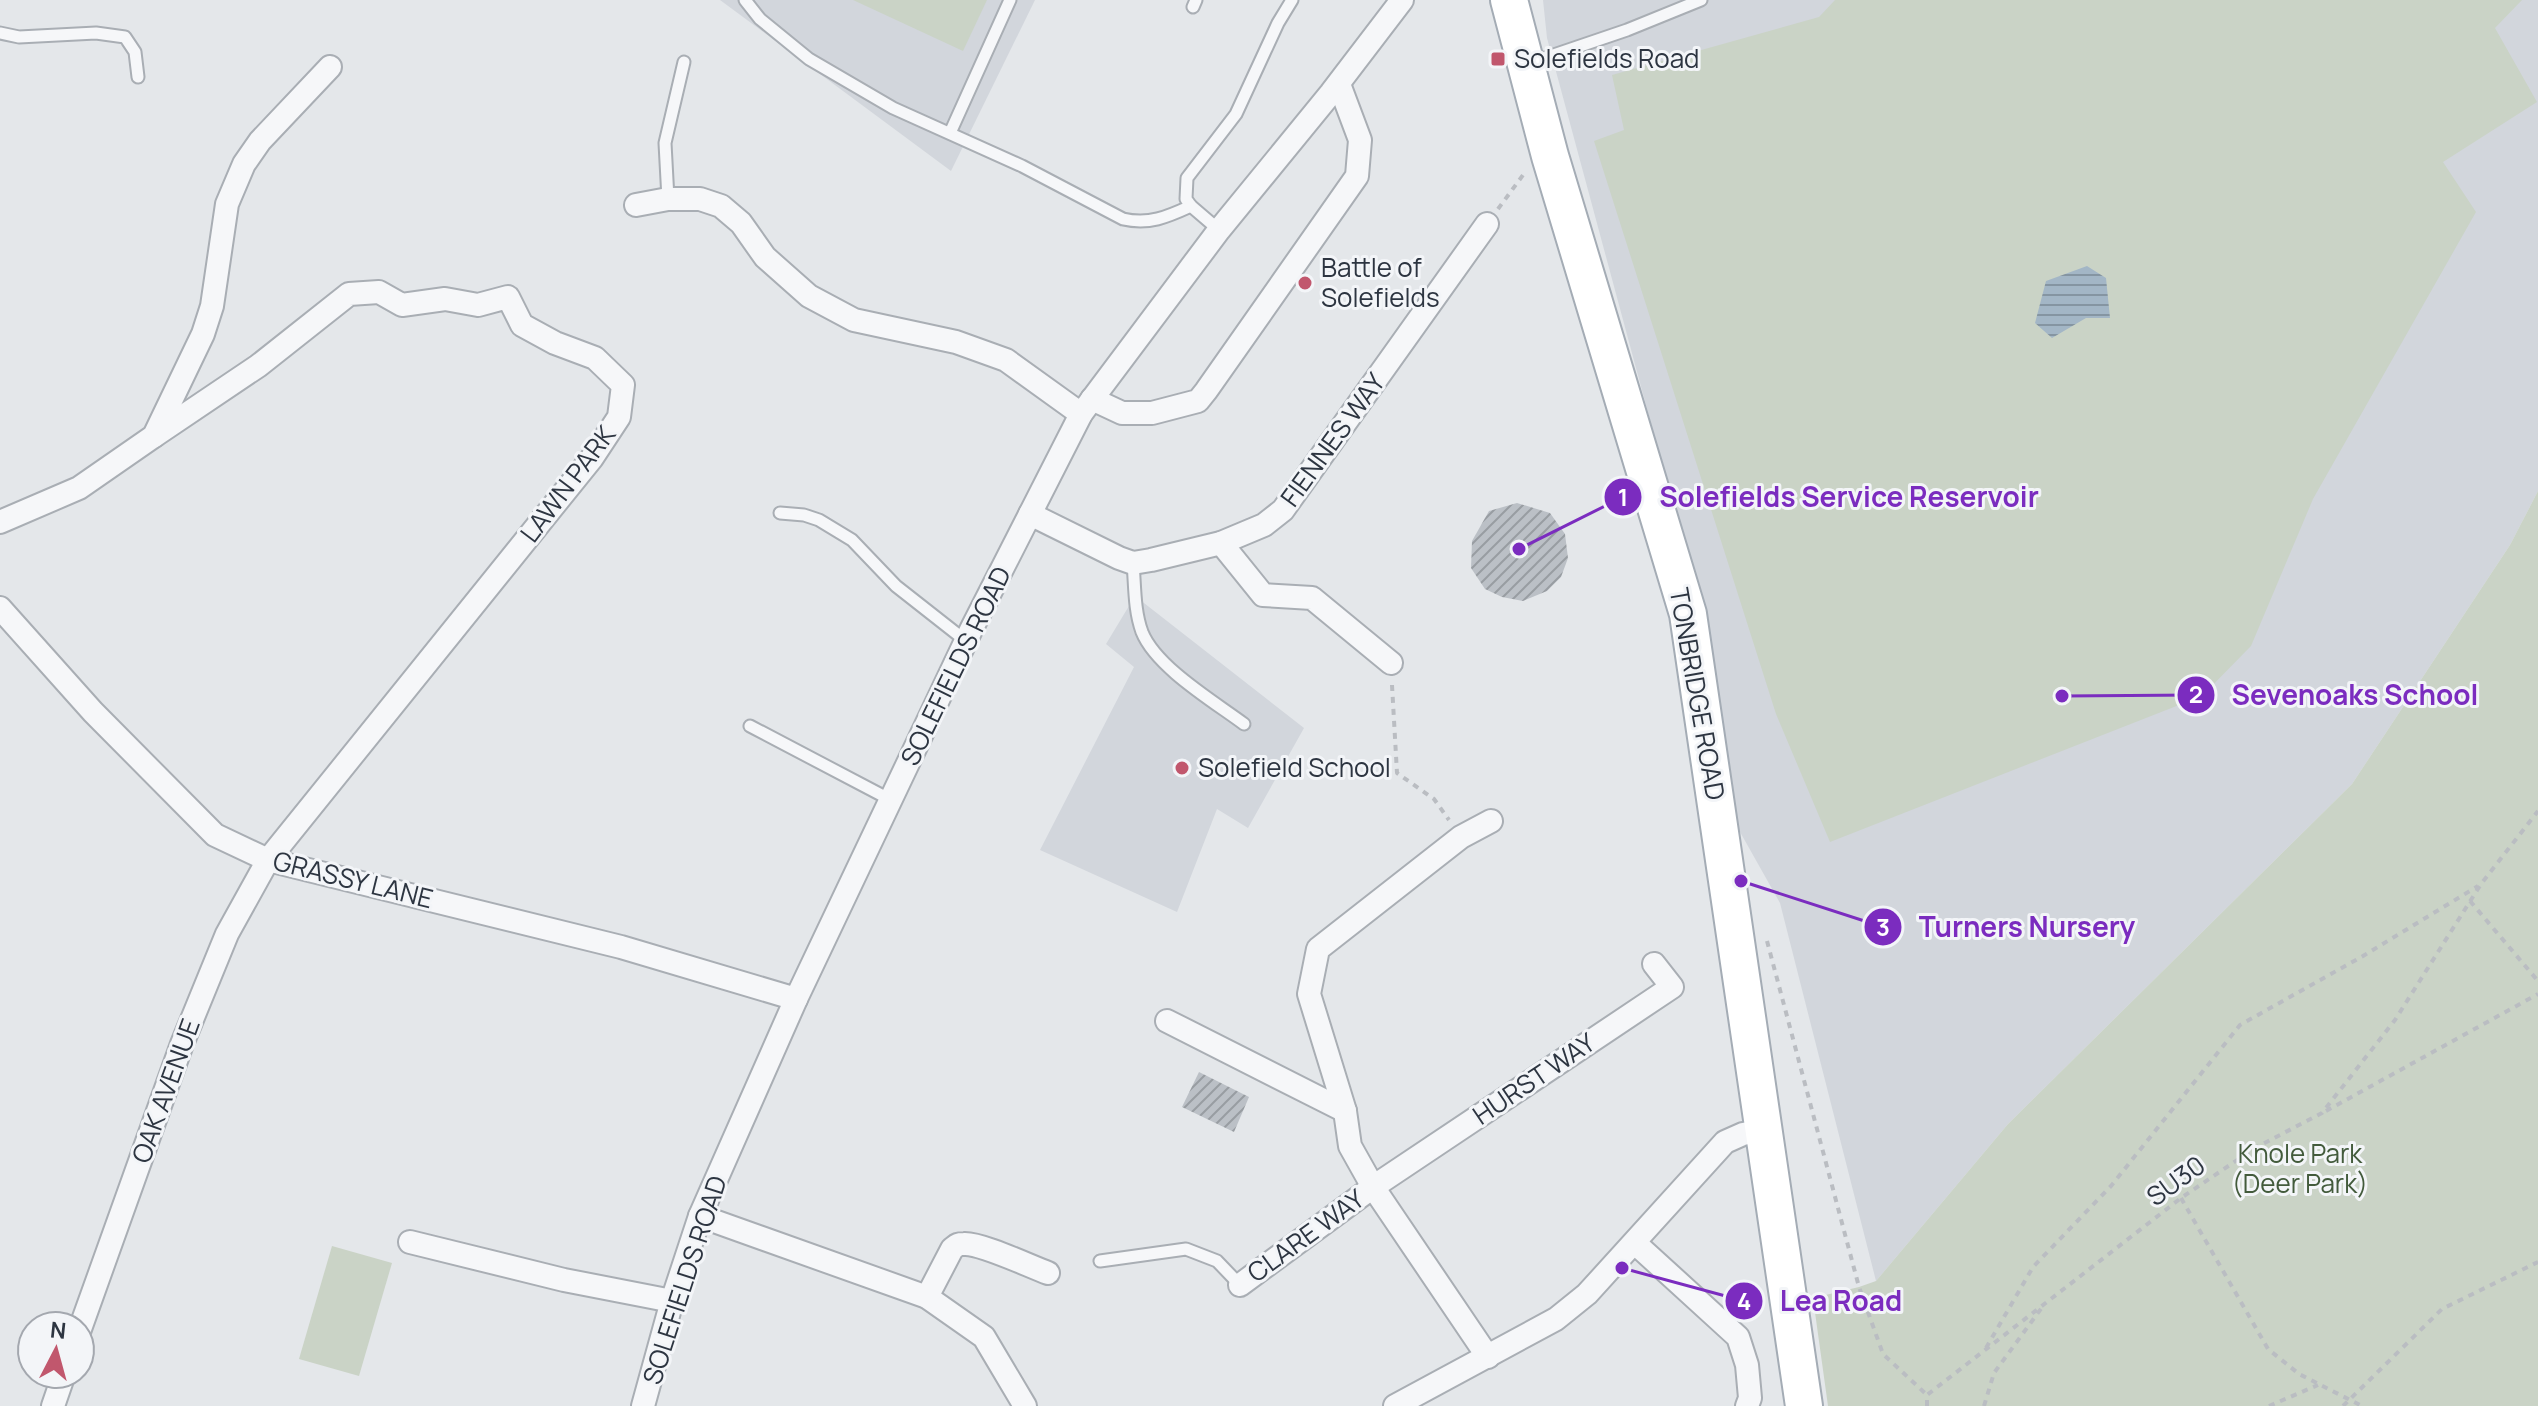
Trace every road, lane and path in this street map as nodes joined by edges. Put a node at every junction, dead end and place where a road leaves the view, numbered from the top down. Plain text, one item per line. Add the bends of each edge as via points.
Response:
1 (745, 0) edge
2 (1010, 0) edge
3 (1292, 0) edge
4 (1509, 0) edge
5 (1701, 0) edge
6 (1395, 3) edge
7 (0, 33) edge
8 (684, 62) dead end
9 (1526, 64) junction
10 (330, 67) dead end
11 (138, 77) dead end
12 (1339, 84) junction
13 (950, 133) junction
14 (1550, 156) junction
15 (668, 199) junction
16 (636, 205) dead end
17 (1191, 206) junction
18 (1487, 224) joint
19 (1219, 230) junction
20 (1086, 407) junction
21 (154, 436) junction
22 (780, 513) dead end
23 (1030, 514) junction
24 (0, 522) edge
25 (1221, 543) junction
26 (1133, 563) junction
27 (0, 608) edge
28 (966, 641) junction
29 (1391, 663) joint
30 (1244, 724) dead end
31 (750, 726) dead end
32 (891, 800) junction
33 (2538, 811) edge
34 (1491, 821) dead end
35 (1461, 837) junction
36 (268, 860) junction
37 (2481, 884) junction
38 (2470, 901) junction
39 (1767, 941) dead end
40 (1654, 964) dead end
41 (2538, 981) edge
42 (2538, 994) edge
43 (796, 999) junction
44 (1167, 1021) dead end
45 (1345, 1111) junction
46 (2322, 1113) junction
47 (1764, 1130) junction
48 (1373, 1187) junction
49 (2181, 1198) junction
50 (700, 1216) junction
51 (410, 1242) dead end
52 (1635, 1243) junction
53 (1100, 1261) dead end
54 (2538, 1262) edge
55 (1048, 1273) dead end
56 (1240, 1285) joint
57 (927, 1297) junction
58 (672, 1301) junction
59 (2047, 1301) junction
60 (87, 1310) edge
61 (1985, 1350) junction
62 (1488, 1357) junction
63 (2319, 1385) junction
64 (1927, 1395) junction
65 (2350, 1400) junction
66 (643, 1406) edge
67 (1025, 1406) edge
68 (1395, 1406) edge
69 (1747, 1406) edge
70 (1804, 1406) edge
71 (1927, 1406) edge
72 (1984, 1406) edge
73 (2269, 1406) edge
74 (2343, 1406) edge
75 (2362, 1406) edge

1 - 13 lane via 809,59 893,108
2 - 13 lane
3 - 17 lane via 1236,114 1187,178
4 - 9 main road, TONBRIDGE ROAD
5 - 9 lane
6 - 12 street, SOLEFIELDS ROAD
7 - 11 lane via 125,37 135,52
8 - 15 lane via 665,143
9 - 14 main road, TONBRIDGE ROAD
10 - 21 street via 244,164 227,204 203,334
12 - 19 street, SOLEFIELDS ROAD
12 - 20 street via 1360,140 1357,176 1206,391 1198,401 1152,413
13 - 17 lane via 1123,219 1152,222
14 - 18 path via 1529,167
14 - 47 main road, TONBRIDGE ROAD via 1688,614
15 - 16 street
15 - 20 street via 700,199 721,206 741,223 765,257 809,296 854,320 956,342 1006,360
17 - 19 lane
18 - 25 street, FIENNES WAY via 1283,510 1264,525
19 - 20 street, SOLEFIELDS ROAD
20 - 23 street, SOLEFIELDS ROAD
21 - 24 street via 79,488
21 - 36 street, LAWN PARK via 258,366 349,294 379,292 402,305 445,299 478,305 508,297 522,325 595,358 623,385 619,417 592,458
22 - 28 lane via 819,520 852,540 896,586
23 - 26 street
23 - 28 street, SOLEFIELDS ROAD
25 - 26 street, FIENNES WAY
25 - 29 street via 1263,595 1312,598
26 - 30 lane via 1136,609 1150,648
27 - 36 street, GRASSY LANE via 215,835
28 - 32 street, SOLEFIELDS ROAD
29 - 35 path via 1397,773 1434,799
31 - 32 lane
32 - 43 street, SOLEFIELDS ROAD
33 - 37 path, SU30
34 - 35 street
35 - 45 street via 1318,949 1309,994
36 - 43 street, GRASSY LANE via 621,947
36 - 60 street, OAK AVENUE via 227,934 182,1044
37 - 38 path, SU30
37 - 61 path via 2240,1025 2111,1186 2033,1267
38 - 41 path
38 - 46 path, SU30 via 2395,1020
39 - 64 path via 1859,1287 1883,1354
40 - 48 street, HURST WAY via 1676,992
42 - 46 path
43 - 50 street, SOLEFIELDS ROAD
44 - 45 street
45 - 48 street via 1350,1146
46 - 49 path, SU30 via 2255,1148
47 - 52 street via 1725,1142
47 - 70 main road, TONBRIDGE ROAD
48 - 56 street, CLARE WAY
48 - 62 street
49 - 59 path, SU30
49 - 63 path via 2268,1349
50 - 57 street
50 - 58 street, SOLEFIELDS ROAD
51 - 58 street
52 - 62 street via 1556,1319
52 - 69 street via 1738,1337 1747,1365
53 - 56 lane via 1186,1249 1217,1261
54 - 65 path via 2442,1309
55 - 57 street via 967,1243 952,1249
57 - 67 street via 984,1337
58 - 66 street, SOLEFIELDS ROAD
59 - 61 path, SU30
59 - 72 path via 1994,1373
61 - 64 path, SU30
62 - 68 street
63 - 65 path
63 - 73 path
64 - 71 path
65 - 74 path
65 - 75 path

